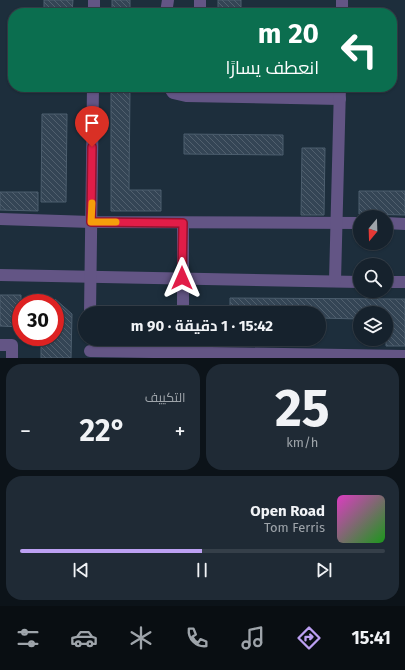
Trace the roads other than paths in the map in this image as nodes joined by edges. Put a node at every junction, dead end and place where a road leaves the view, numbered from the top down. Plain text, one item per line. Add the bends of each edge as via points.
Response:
1 (93, 92) edge
2 (172, 92) edge
3 (197, 92) edge
4 (216, 92) edge
5 (340, 92) edge
6 (340, 100) junction
7 (0, 219) edge
8 (91, 222) junction
9 (337, 222) junction
10 (183, 223) junction
11 (353, 223) edge
12 (393, 223) edge
13 (405, 224) edge
14 (0, 275) edge
15 (90, 276) junction
16 (182, 278) junction
17 (335, 281) junction
18 (353, 282) edge
19 (393, 282) edge
20 (405, 282) edge
21 (90, 306) edge
22 (183, 306) edge
23 (0, 345) edge
24 (184, 346) edge
25 (90, 349) edge
26 (184, 352) junction
27 (239, 356) edge
28 (291, 356) edge
29 (362, 356) edge
30 (405, 356) edge
31 (12, 358) edge

1 - 8 street
2 - 3 street via 186,96
4 - 6 street
5 - 6 street
6 - 9 street
7 - 8 street
8 - 10 street
8 - 15 street
9 - 10 street
9 - 11 street
9 - 17 street
10 - 16 street
12 - 13 street
14 - 15 street
15 - 16 street
15 - 21 street
16 - 17 street
16 - 22 street
17 - 18 street
19 - 20 street
23 - 31 street via 12,345
24 - 26 street
25 - 26 street
26 - 27 street
27 - 28 street
28 - 29 street
29 - 30 street

